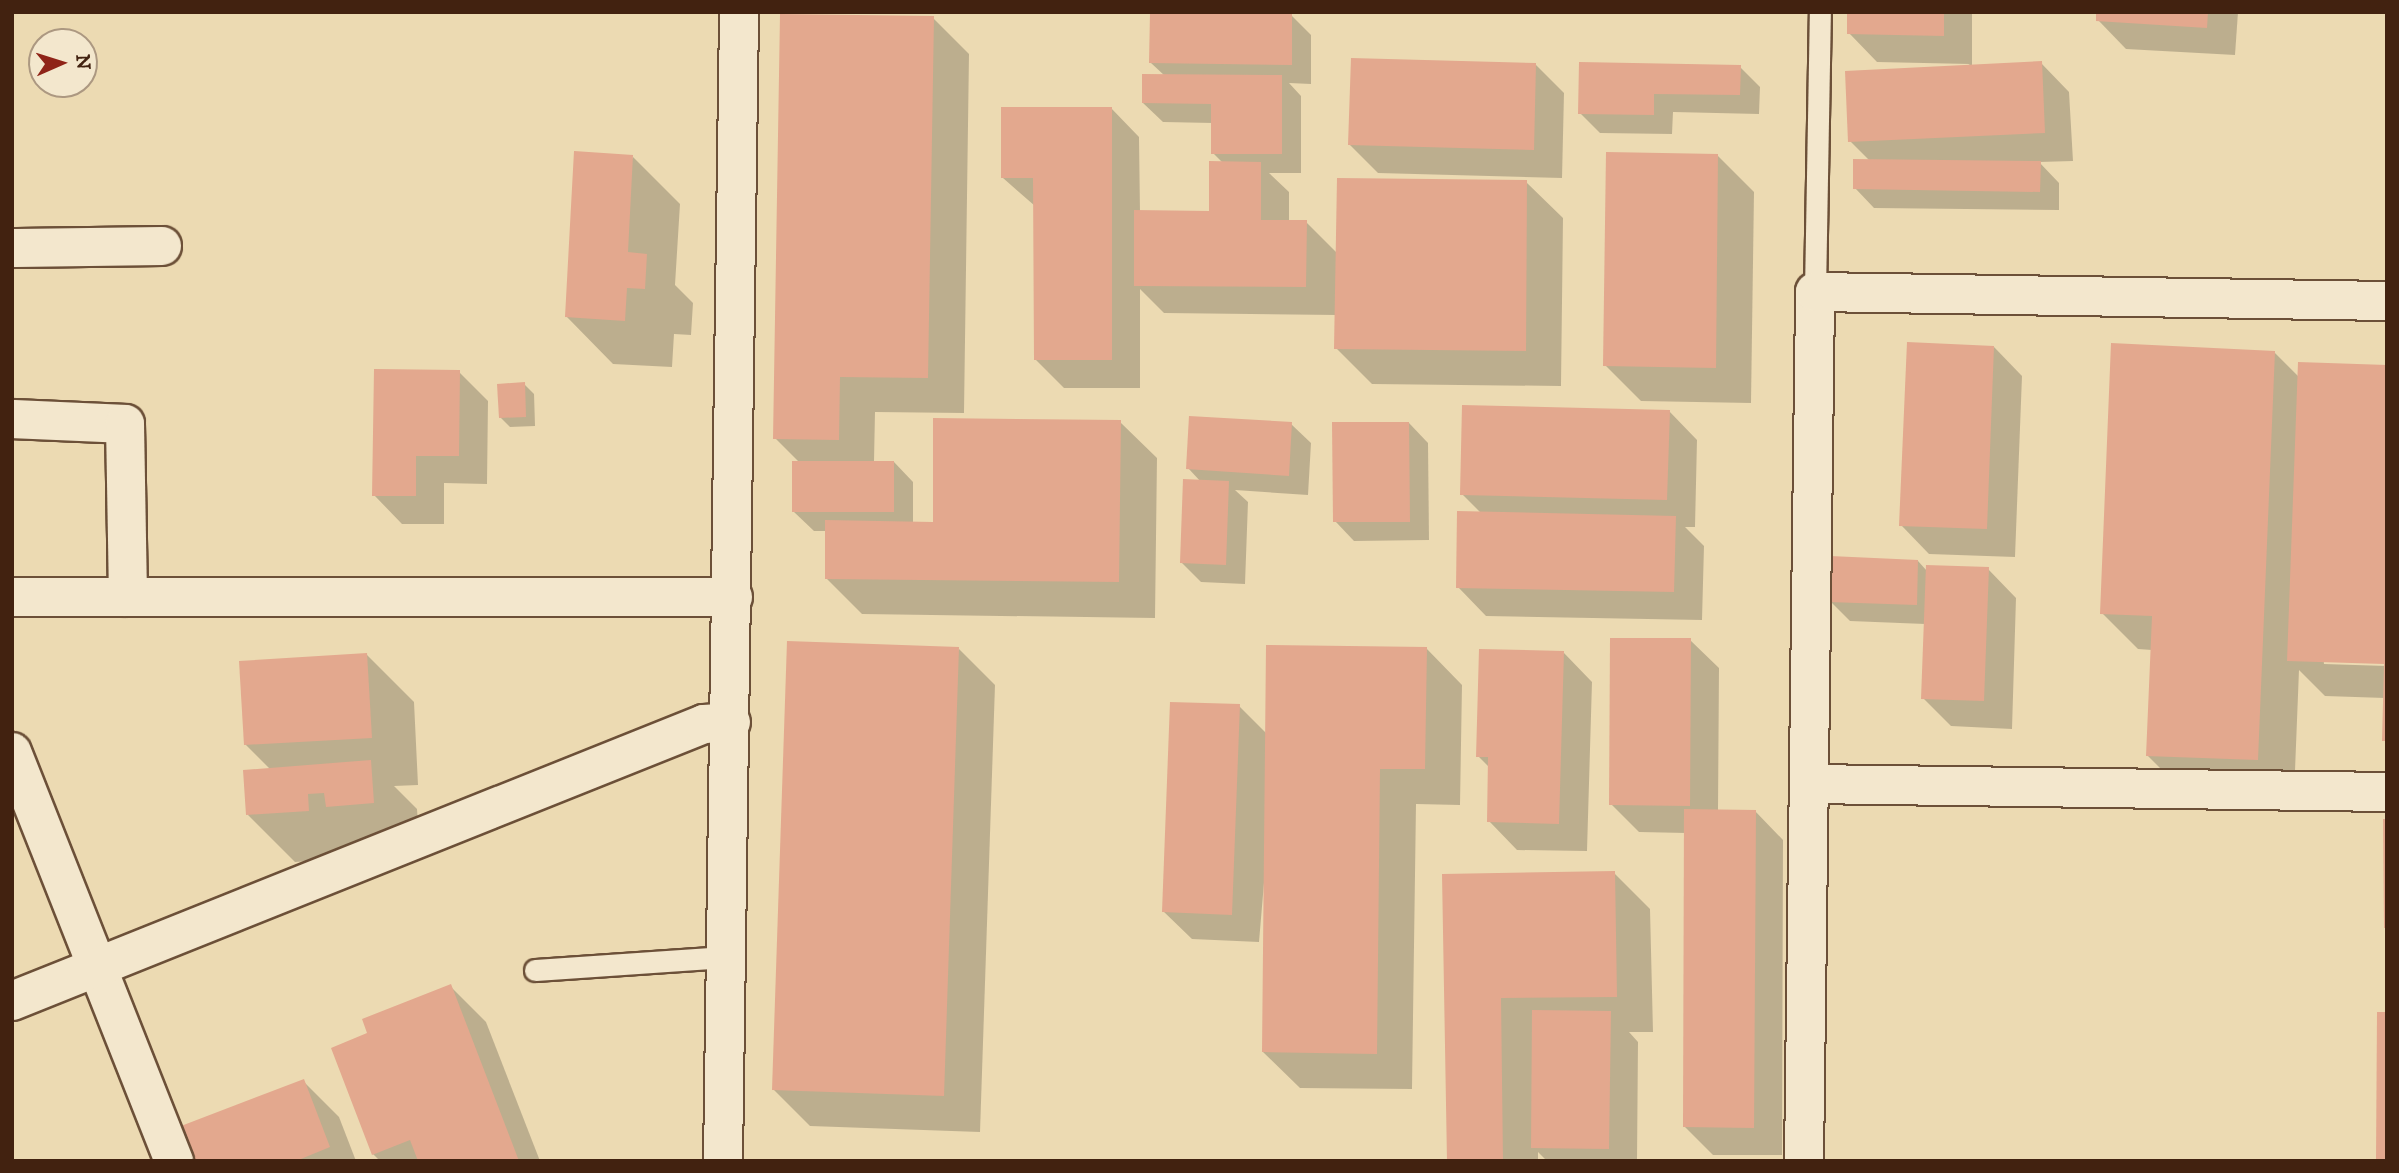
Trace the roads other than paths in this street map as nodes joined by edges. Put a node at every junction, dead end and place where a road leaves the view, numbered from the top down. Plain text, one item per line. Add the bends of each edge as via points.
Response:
1 (739, 12) edge
2 (1820, 12) edge
3 (162, 246) dead end
4 (12, 248) edge
5 (1815, 292) junction
6 (2387, 301) edge
7 (12, 419) edge
8 (12, 597) edge
9 (128, 597) junction
10 (733, 597) junction
11 (731, 722) junction
12 (12, 752) edge
13 (1809, 784) junction
14 (2387, 792) edge
15 (726, 957) junction
16 (100, 967) junction
17 (535, 970) dead end
18 (12, 1001) edge
19 (174, 1161) edge
20 (723, 1161) edge
21 (1804, 1161) edge

1 - 10 street
2 - 5 lane
3 - 4 street
5 - 6 street
5 - 13 street
7 - 9 street via 125,424
8 - 9 street
9 - 10 street
10 - 11 street
11 - 15 street
11 - 16 street via 704,724
12 - 16 street
13 - 14 street
13 - 21 street
15 - 17 lane
15 - 20 street
16 - 18 street
16 - 19 street

